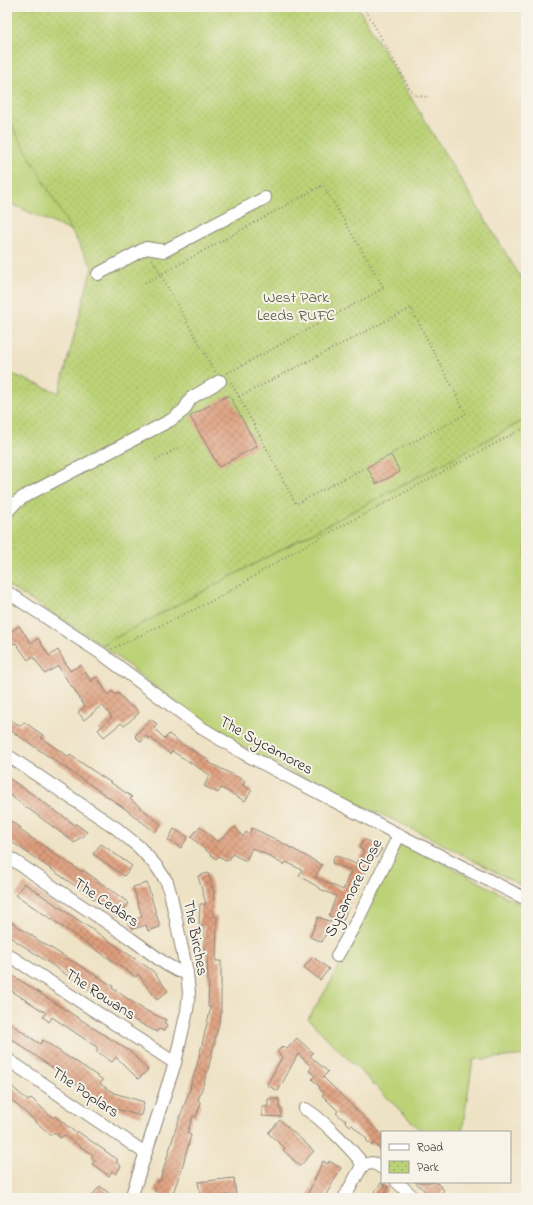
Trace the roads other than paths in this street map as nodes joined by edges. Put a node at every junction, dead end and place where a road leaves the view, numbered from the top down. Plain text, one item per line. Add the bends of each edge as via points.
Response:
1 (265, 198) dead end
2 (98, 274) dead end
3 (221, 378) road end
4 (7, 512) edge
5 (7, 592) edge
6 (7, 755) edge
7 (399, 835) junction
8 (7, 856) edge
9 (526, 899) edge
10 (7, 954) edge
11 (337, 956) dead end
12 (188, 973) junction
13 (7, 1059) edge
14 (175, 1063) junction
15 (305, 1108) dead end
16 (145, 1153) junction
17 (362, 1166) junction
18 (381, 1167) edge
19 (398, 1183) edge
20 (412, 1196) dead end
21 (131, 1198) edge
22 (344, 1198) edge

1 - 2 street via 164,251 146,248
3 - 4 street via 191,398 184,410 171,420 25,496
5 - 7 street, The Sycamores via 102,654 200,727 245,754
6 - 12 street, The Birches via 116,828 140,847 157,866 167,882
7 - 9 street, The Sycamores
7 - 11 street, Sycamore Close
8 - 12 street, The Cedars via 167,965 178,972
10 - 14 street, The Rowans
12 - 14 street, The Birches via 187,1011
13 - 16 street, The Poplars
14 - 16 street, The Birches
15 - 17 street via 350,1149
16 - 21 street, The Birches
17 - 18 street via 375,1163
17 - 22 street
19 - 20 street

